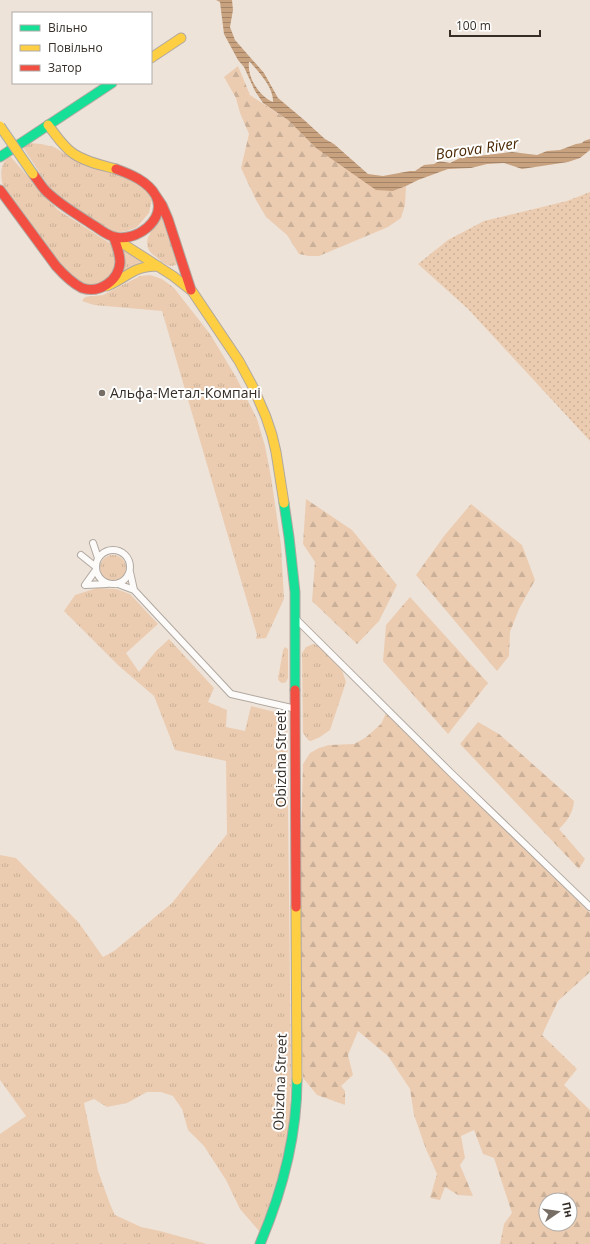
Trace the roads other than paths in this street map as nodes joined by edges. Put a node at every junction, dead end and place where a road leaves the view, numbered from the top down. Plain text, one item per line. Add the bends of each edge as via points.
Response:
1 (181, 38) dead end
2 (152, 57) edge
3 (110, 84) edge
4 (48, 125) junction
5 (0, 126) edge
6 (0, 157) edge
7 (0, 190) edge
8 (156, 195) junction
9 (114, 238) junction
10 (158, 266) junction
11 (106, 286) junction
12 (192, 292) junction
13 (104, 551) junction
14 (96, 564) junction
15 (130, 572) junction
16 (107, 584) junction
17 (118, 584) junction
18 (134, 590) junction
19 (295, 618) junction
20 (296, 709) junction
21 (590, 907) edge
22 (260, 1244) edge

1 - 2 main road
3 - 4 main road
4 - 6 main road
4 - 8 main road via 74,154 136,177
5 - 9 main road, bridge via 48,193 66,208
7 - 11 main road via 70,280 91,290
8 - 9 main road via 157,212 147,230 129,238
8 - 12 main road via 168,219
9 - 10 main road
9 - 11 main road via 120,262 117,274
10 - 11 main road via 136,269
10 - 12 main road
12 - 19 main road, Obizdna Street via 239,361 253,387 272,435 289,537
13 - 14 street
13 - 14 street via 93,543
13 - 15 street via 116,549 124,553 130,562
14 - 16 street via 100,580
14 - 16 street via 85,585
15 - 17 street via 125,580
15 - 18 street
16 - 17 street
17 - 18 street
18 - 20 street via 231,694
19 - 20 main road, Obizdna Street
19 - 21 street
20 - 22 main road, Obizdna Street via 296,1106 290,1152 282,1185

